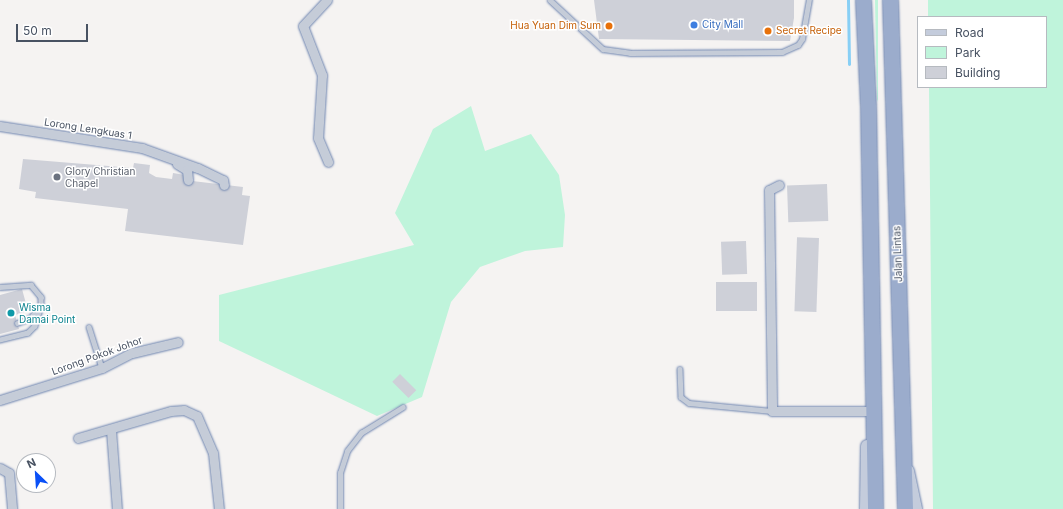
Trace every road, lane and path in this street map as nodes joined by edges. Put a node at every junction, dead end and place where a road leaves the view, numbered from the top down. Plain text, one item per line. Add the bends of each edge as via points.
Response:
1 (327, 0) edge
2 (550, 0) edge
3 (809, 0) edge
4 (857, 0) edge
5 (863, 0) edge
6 (890, 0) edge
7 (863, 18) junction
8 (891, 67) junction
9 (868, 104) junction
10 (0, 126) edge
11 (171, 159) junction
12 (328, 162) dead end
13 (188, 180) dead end
14 (224, 185) dead end
15 (779, 185) dead end
16 (0, 287) edge
17 (41, 306) junction
18 (17, 323) dead end
19 (89, 327) dead end
20 (0, 340) edge
21 (178, 342) dead end
22 (102, 368) junction
23 (680, 369) dead end
24 (0, 400) edge
25 (403, 407) dead end
26 (772, 411) junction
27 (875, 414) junction
28 (111, 430) junction
29 (78, 438) dead end
30 (905, 460) junction
31 (0, 468) edge
32 (12, 509) edge
33 (117, 509) edge
34 (219, 509) edge
35 (340, 509) edge
36 (866, 509) edge
37 (875, 509) edge
38 (905, 509) edge
39 (916, 509) edge

1 - 12 street via 303,26 322,75 318,138
2 - 3 lane via 607,50 678,53 782,52 790,49 802,39
4 - 7 lane
5 - 7 highway
6 - 8 highway, Jalan Lintas
7 - 9 highway
8 - 9 highway via 888,104 876,110
8 - 30 highway, Jalan Lintas
9 - 27 highway
10 - 11 street, Lorong Lengkuas 1 via 142,148
11 - 13 street, Lorong Lengkuas 1 via 187,170
11 - 14 street, Lorong Lengkuas 1 via 223,180
15 - 26 street via 769,190
16 - 17 lane via 31,285 41,298
17 - 18 lane via 30,318
17 - 20 lane via 35,326 28,333
19 - 22 lane
21 - 22 street, Lorong Pokok Johor via 132,353
22 - 24 street, Lorong Pokok Johor
23 - 26 lane via 681,397 689,403
25 - 35 lane via 361,433 347,451 340,473
26 - 27 street
27 - 36 main road via 867,447
27 - 37 highway
28 - 29 street
28 - 33 street
28 - 34 street via 171,411 184,410 197,416 213,453
30 - 38 highway, Jalan Lintas
30 - 39 main road
31 - 32 street via 9,473

